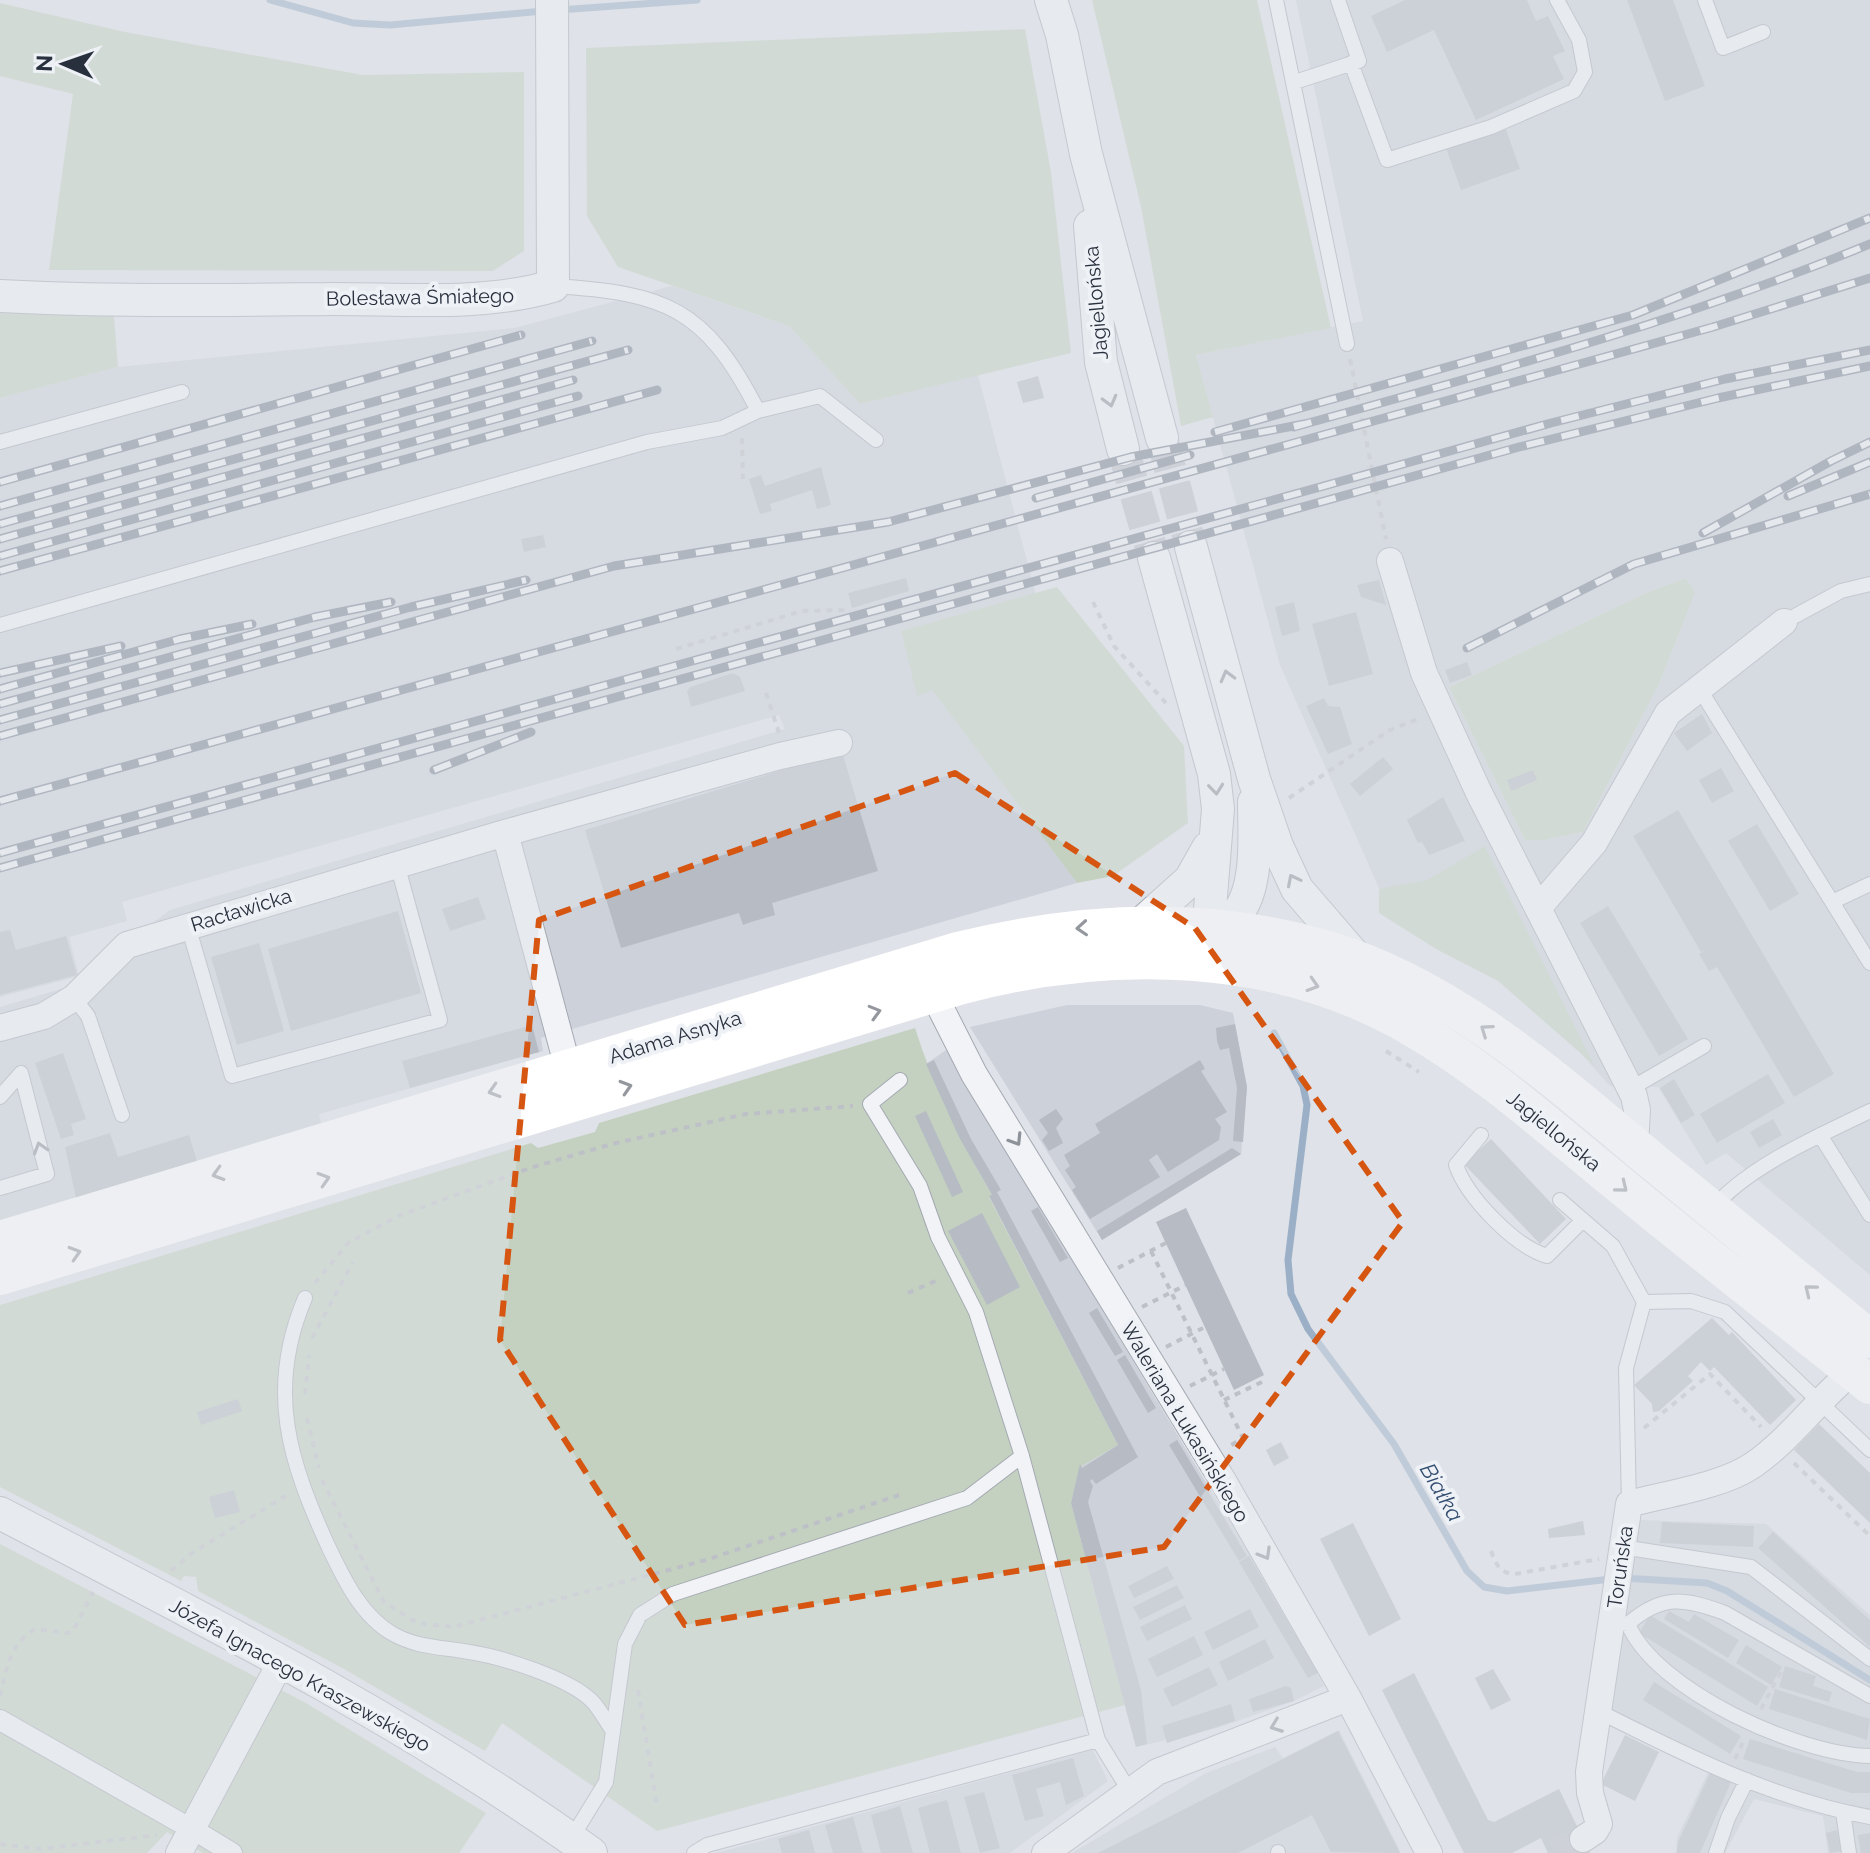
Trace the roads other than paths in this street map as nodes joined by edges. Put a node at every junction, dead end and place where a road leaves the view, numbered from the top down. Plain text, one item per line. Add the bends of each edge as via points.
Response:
1 (552, 0) edge
2 (1051, 0) edge
3 (1276, 0) edge
4 (1338, 0) edge
5 (1557, 0) edge
6 (1705, 0) edge
7 (1763, 32) dead end
8 (1351, 63) junction
9 (1295, 82) junction
10 (1086, 154) junction
11 (553, 286) junction
12 (7, 291) edge
13 (1347, 344) road end
14 (182, 392) dead end
15 (758, 411) junction
16 (1162, 438) tunnel mouth
17 (876, 440) dead end
18 (0, 442) edge
19 (1123, 449) tunnel mouth
20 (1191, 547) tunnel mouth
21 (1154, 558) tunnel mouth
22 (1390, 561) road end
23 (1870, 584) edge
24 (1784, 622) joint
25 (0, 625) edge
26 (1699, 688) junction
27 (1237, 715) junction
28 (1202, 724) junction
29 (839, 743) dead end
30 (1254, 779) junction
31 (505, 833) junction
32 (1216, 835) junction
33 (397, 864) junction
34 (1870, 884) edge
35 (1832, 902) junction
36 (1539, 907) junction
37 (1140, 925) junction
38 (188, 926) junction
39 (1216, 929) junction
40 (1188, 961) junction
41 (1360, 962) junction
42 (1870, 963) edge
43 (1237, 967) junction
44 (934, 995) junction
45 (74, 998) junction
46 (0, 1028) edge
47 (1704, 1046) dead end
48 (900, 1080) dead end
49 (573, 1085) junction
50 (1630, 1089) junction
51 (0, 1097) edge
52 (1870, 1111) edge
53 (122, 1115) dead end
54 (1481, 1135) dead end
55 (1820, 1135) junction
56 (1635, 1146) junction
57 (0, 1188) edge
58 (1560, 1200) dead end
59 (1711, 1209) junction
60 (1870, 1215) edge
61 (1582, 1221) junction
62 (0, 1240) edge
63 (0, 1276) edge
64 (305, 1298) road end
65 (1644, 1302) junction
66 (1864, 1365) edge
67 (1819, 1402) junction
68 (1870, 1450) edge
69 (1022, 1456) junction
70 (1629, 1504) junction
71 (0, 1513) edge
72 (1621, 1552) junction
73 (1618, 1615) junction
74 (1870, 1659) edge
75 (282, 1660) junction
76 (1870, 1696) edge
77 (1348, 1698) junction
78 (1598, 1711) junction
79 (0, 1720) edge
80 (613, 1731) junction
81 (1098, 1740) junction
82 (1870, 1756) edge
83 (1747, 1780) junction
84 (1130, 1792) junction
85 (1843, 1812) junction
86 (1870, 1817) edge
87 (179, 1822) dead end
88 (204, 1836) dead end
89 (1583, 1839) tunnel mouth
90 (581, 1846) edge
91 (179, 1853) edge
92 (232, 1853) edge
93 (694, 1853) edge
94 (1045, 1853) edge
95 (1429, 1853) edge
96 (1716, 1853) edge
97 (1849, 1853) edge

1 - 11 street
2 - 10 street, Jagiellońska
3 - 9 lane
4 - 8 lane via 1359,61
5 - 8 lane via 1579,40 1585,72 1574,91 1491,127 1387,160
6 - 7 lane via 1723,48
8 - 9 lane
9 - 13 lane
10 - 16 street, Jagiellońska
10 -> 19 street, Jagiellońska via 1101,362
11 - 12 street, Bolesława Śmiałego via 520,296 75,300
11 - 15 lane via 639,295 681,311 735,367
14 - 18 lane
15 - 17 lane via 820,396
15 - 25 lane via 722,428 647,442
27 -> 20 street, Jagiellońska
21 - 28 street
22 - 36 street via 1424,673
23 - 24 lane via 1841,591
24 - 26 street
26 - 35 lane
26 - 36 street via 1668,713 1594,843
27 - 28 street
27 - 30 street, Jagiellońska
28 -> 32 street via 1214,774
29 - 31 street, Racławicka
30 - 39 street, Jagiellońska via 1254,842 1246,896 1236,915
41 -> 30 street, Jagiellońska via 1297,889
31 - 33 street, Racławicka
31 - 49 street
32 - 37 street via 1190,880
32 - 39 street via 1209,889
33 - 38 street, Racławicka
33 - 38 lane via 440,1020 232,1076
34 - 35 lane
35 - 42 lane
36 - 50 street
37 - 39 main road, Adama Asnyka
37 -> 49 main road, Adama Asnyka via 1067,929 972,948
38 - 45 street, Racławicka via 127,945
39 - 40 street, Jagiellońska
39 - 41 main road, Adama Asnyka via 1275,937
39 - 43 street
40 - 43 main road, Adama Asnyka
40 - 44 main road, Adama Asnyka via 1056,965
56 -> 41 main road, Jagiellońska via 1482,1027
43 -> 66 main road, Jagiellońska via 1345,995 1413,1028
49 -> 44 main road, Adama Asnyka
44 -> 77 street, Waleriana Łukasińskiego via 974,1074 1209,1458
45 - 46 street, Racławicka via 44,1016
45 - 53 lane via 88,1016
47 - 50 lane
48 - 69 lane via 870,1104 920,1186 938,1237 976,1312
49 -> 62 main road, Adama Asnyka
63 -> 49 main road, Adama Asnyka
50 - 56 street via 1637,1110
57 -> 51 lane via 47,1174 21,1073
52 - 55 lane
54 - 61 lane via 1456,1165 1461,1180 1505,1230 1547,1256
55 - 59 lane via 1728,1190
55 - 60 lane
56 - 59 main road, Jagiellońska
58 - 61 lane
66 -> 59 main road, Jagiellońska
61 - 65 lane via 1613,1246
64 - 80 lane via 290,1334 284,1401 289,1448 301,1487 346,1584 392,1633 429,1648 470,1652 555,1679 591,1700
65 - 67 lane via 1691,1301 1725,1312
65 - 70 lane via 1626,1368
66 - 67 street, Toruńska
67 - 68 lane
67 - 70 street, Toruńska via 1777,1447 1733,1475
69 - 80 lane via 967,1498 673,1594 640,1615 625,1644
69 - 81 lane
70 - 72 street, Toruńska
71 - 75 street, Józefa Ignacego Kraszewskiego
72 - 73 street, Toruńska
72 - 74 lane via 1751,1567
73 - 76 lane via 1687,1601 1725,1613
73 - 78 street, Toruńska
73 - 82 lane via 1658,1666 1753,1725 1834,1752
75 - 90 street, Józefa Ignacego Kraszewskiego
75 - 91 street
77 -> 84 street via 1157,1772
77 - 95 street, Waleriana Łukasińskiego
78 - 83 lane
78 - 89 street, Toruńska via 1589,1772 1599,1824
79 - 87 street
80 - 90 lane via 606,1782
81 - 84 lane
81 - 93 lane via 707,1845
83 - 85 lane
83 - 96 lane
84 - 94 street
85 - 86 lane
85 - 97 lane
88 - 92 street

